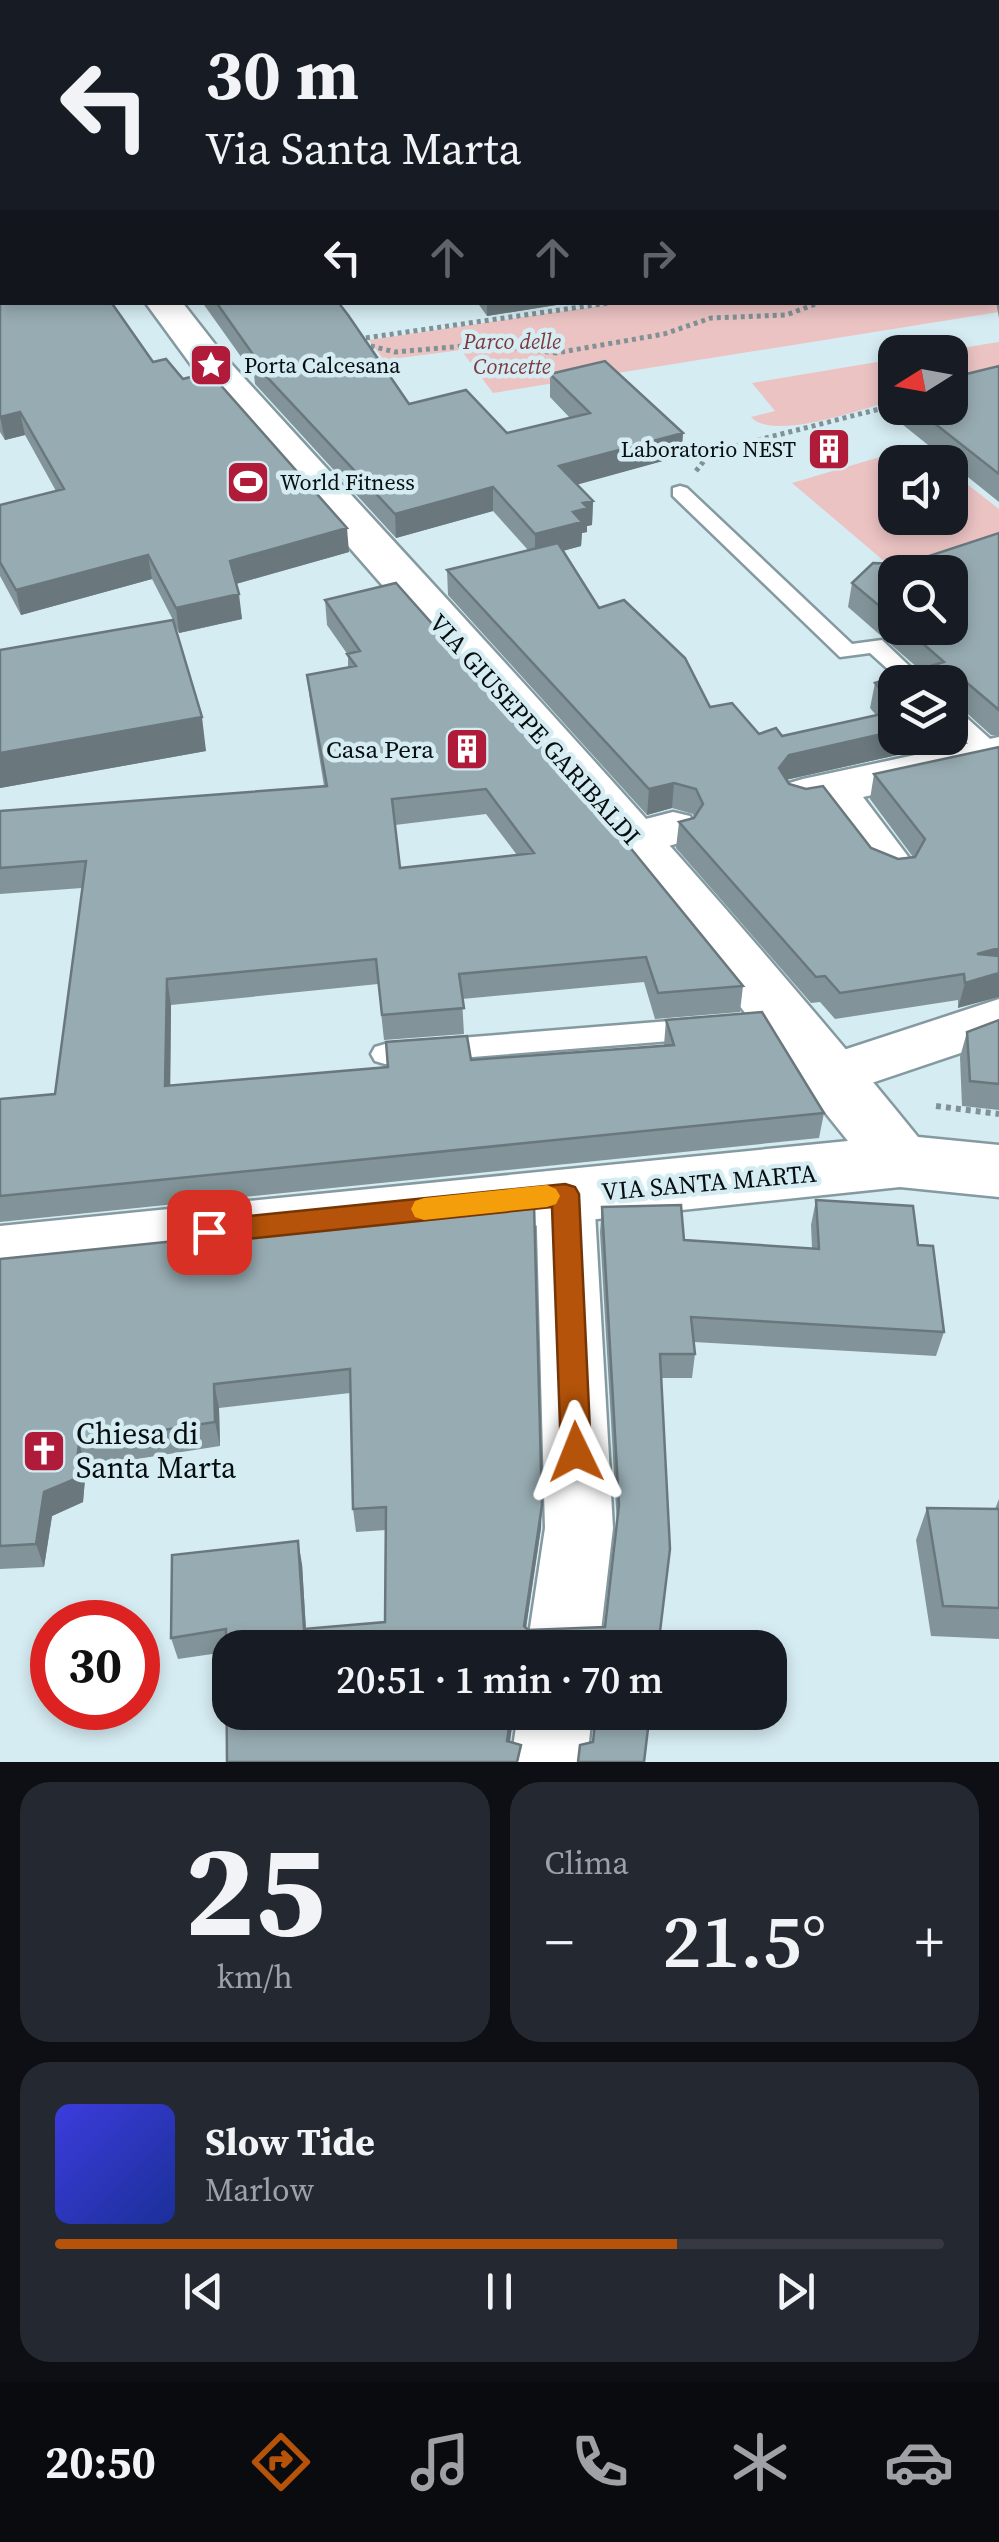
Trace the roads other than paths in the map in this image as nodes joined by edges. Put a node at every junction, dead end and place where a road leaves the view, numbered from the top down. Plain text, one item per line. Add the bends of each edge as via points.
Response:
1 (165, 305) edge
2 (680, 492) road end
3 (895, 665) edge
4 (968, 730) edge
5 (996, 753) edge
6 (890, 866) edge
7 (999, 1018) edge
8 (716, 1027) edge
9 (385, 1054) edge
10 (833, 1075) junction
11 (900, 1161) junction
12 (999, 1171) edge
13 (565, 1194) junction
14 (0, 1254) edge
15 (565, 1630) edge
16 (553, 1730) edge
17 (549, 1762) edge

1 - 10 street, VIA GIUSEPPE GARIBALDI via 211,366 652,833 773,1023
2 - 3 lane via 848,652 874,646
4 - 5 lane
5 - 6 street via 816,792
7 - 10 street
8 - 9 lane
10 - 11 street, VIA GIUSEPPE GARIBALDI
11 - 12 street, VIA SANTA MARTA
11 - 13 street, VIA SANTA MARTA
13 - 14 street, VIA SANTA MARTA
13 - 15 street via 578,1528
16 - 17 street

